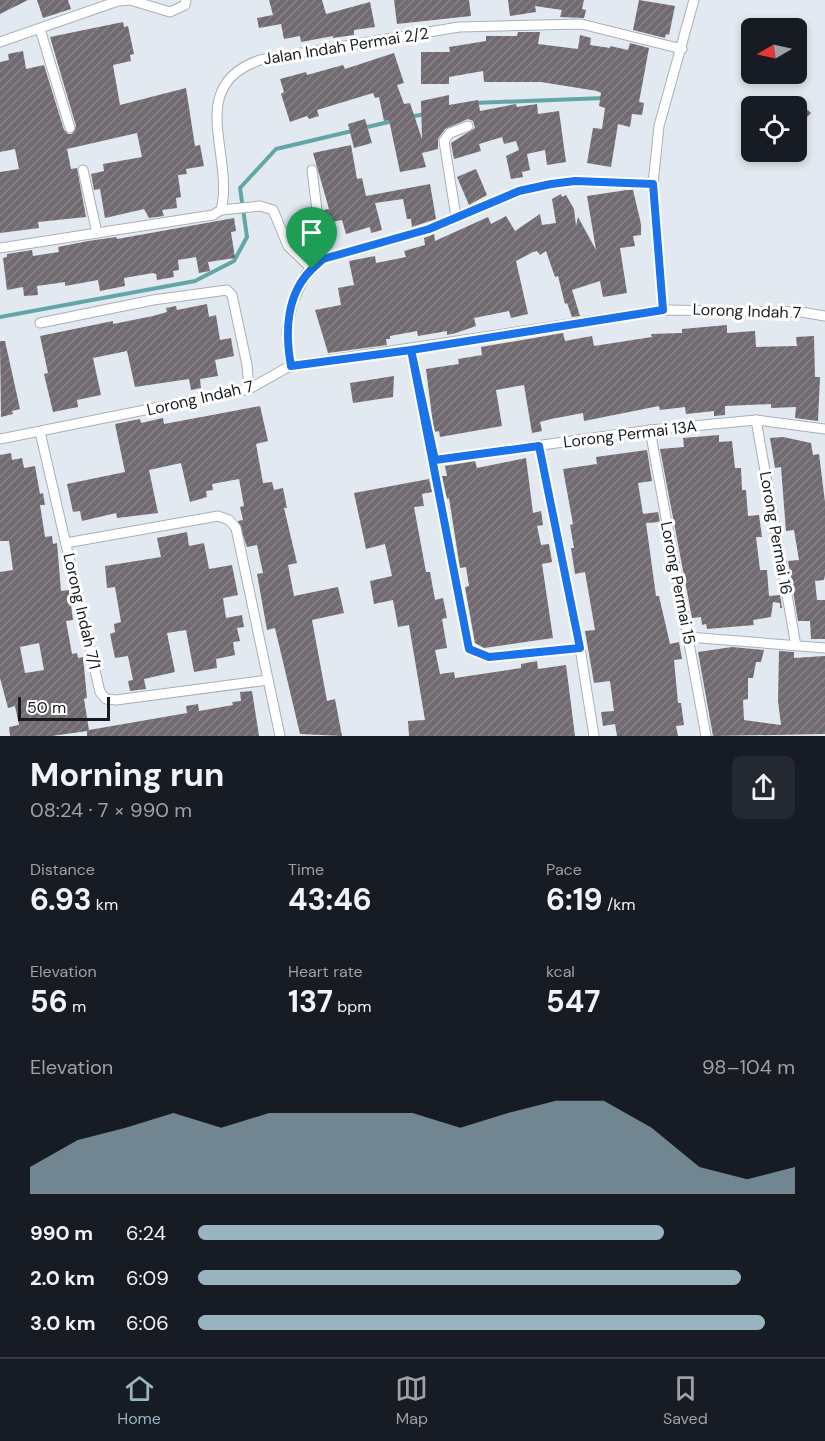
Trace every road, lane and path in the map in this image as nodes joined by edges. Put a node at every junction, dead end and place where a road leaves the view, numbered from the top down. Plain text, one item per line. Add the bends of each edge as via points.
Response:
1 (186, 0) edge
2 (694, 0) edge
3 (40, 29) junction
4 (0, 42) edge
5 (682, 49) junction
6 (468, 126) dead end
7 (70, 128) dead end
8 (83, 170) dead end
9 (312, 170) dead end
10 (653, 184) junction
11 (221, 210) junction
12 (456, 217) junction
13 (97, 233) junction
14 (0, 248) edge
15 (323, 259) junction
16 (312, 269) junction
17 (663, 310) junction
18 (825, 316) edge
19 (39, 322) dead end
20 (411, 350) junction
21 (291, 366) junction
22 (249, 389) junction
23 (756, 420) junction
24 (825, 429) edge
25 (650, 430) junction
26 (40, 432) junction
27 (0, 439) edge
28 (539, 446) junction
29 (435, 460) junction
30 (66, 543) junction
31 (688, 637) junction
32 (796, 646) junction
33 (580, 648) junction
34 (825, 648) edge
35 (268, 680) junction
36 (280, 736) edge
37 (594, 736) edge
38 (706, 736) edge

1 - 3 street via 179,10 170,12 130,0 118,1
2 - 5 street
3 - 4 street
3 - 7 street
5 - 10 street via 659,126
5 - 11 street, Jalan Indah Permai 2/2 via 581,24 470,27 242,66 228,78 216,117 223,182
6 - 12 street via 450,133 444,141
8 - 13 street
9 - 15 street
10 - 12 street via 551,184 519,191
10 - 17 street
11 - 13 street via 213,215
11 - 16 street via 268,207 275,212 284,240
12 - 15 street via 429,229
13 - 14 street
15 - 16 street
16 - 21 street via 299,287 289,315 286,342
17 - 18 street, Lorong Indah 7 via 801,312
17 - 20 street, Lorong Indah 7
19 - 22 street via 227,290 247,365
20 - 21 street, Lorong Indah 7
20 - 29 street
21 - 22 street, Lorong Indah 7
22 - 26 street, Lorong Indah 7
23 - 24 street, Lorong Permai 13A
23 - 25 street, Lorong Permai 13A
23 - 32 street, Lorong Permai 16
25 - 28 street, Lorong Permai 13A
25 - 31 street, Lorong Permai 15
26 - 27 street, Lorong Indah 7
26 - 30 street, Lorong Indah 7/1
28 - 29 street, Lorong Permai 13A
28 - 33 street
29 - 33 street via 469,649 489,657
30 - 35 street, Lorong Indah 7/1 via 100,692 106,699
30 - 35 street via 218,516 229,520 236,528
31 - 32 street
31 - 38 street, Lorong Permai 15
32 - 34 street
33 - 37 street
35 - 36 street

